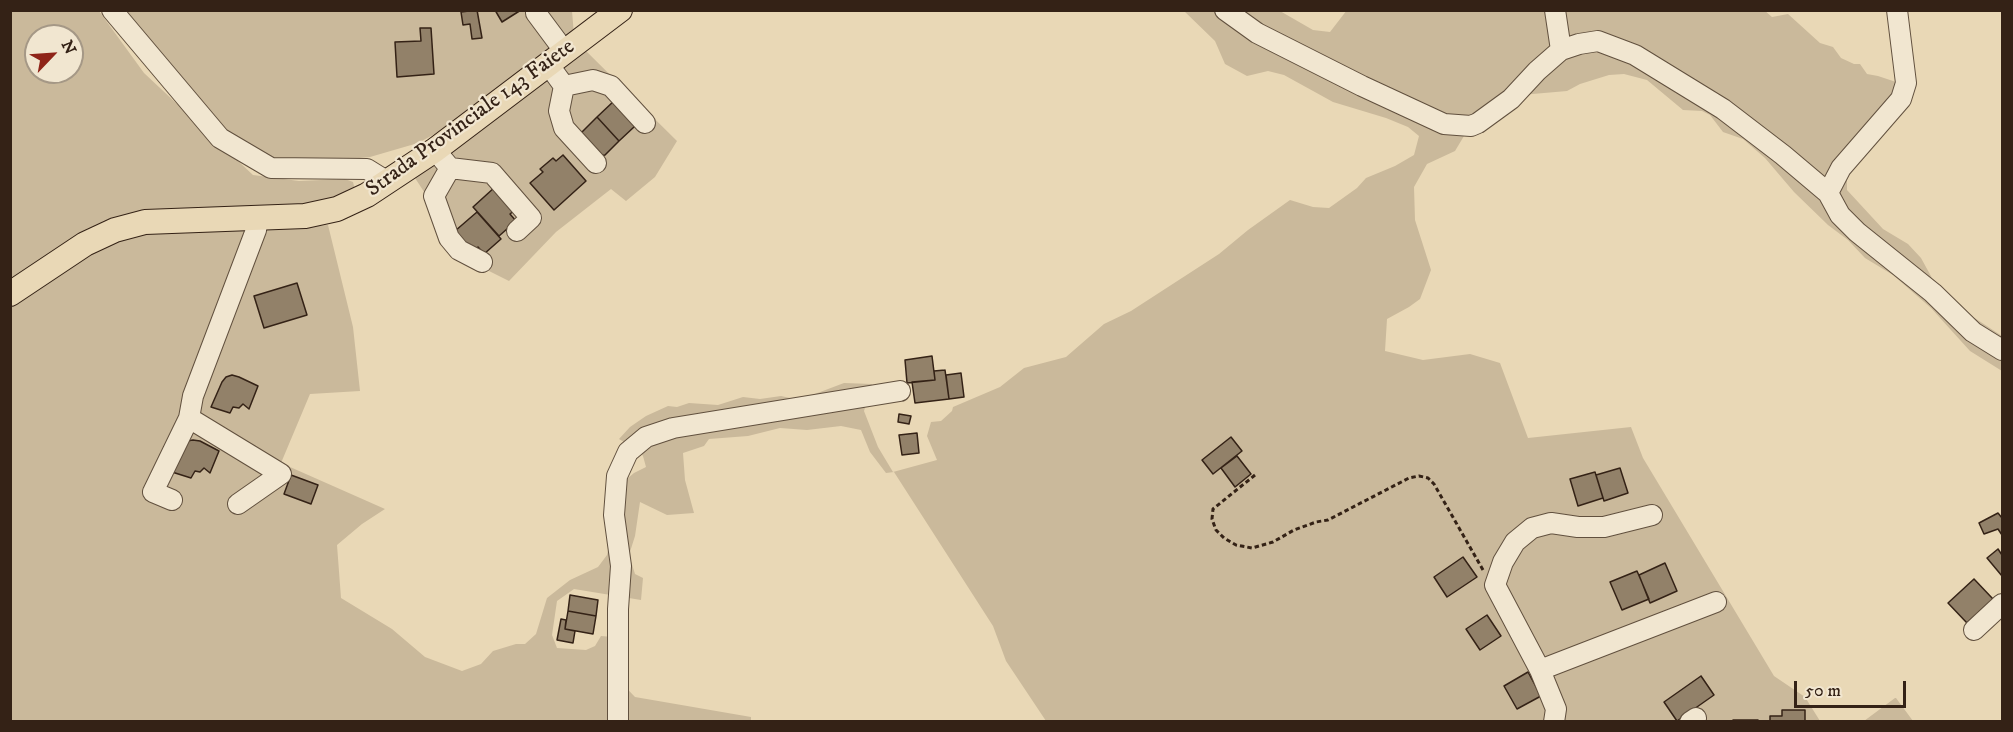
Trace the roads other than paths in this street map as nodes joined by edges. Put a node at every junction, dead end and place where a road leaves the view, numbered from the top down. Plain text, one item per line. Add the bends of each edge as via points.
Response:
1 (112, 10) edge
2 (620, 10) edge
3 (1225, 10) edge
4 (1555, 10) edge
5 (1897, 10) edge
6 (536, 13) dead end
7 (1561, 50) junction
8 (556, 58) junction
9 (564, 86) junction
10 (645, 123) dead end
11 (435, 150) junction
12 (596, 163) dead end
13 (450, 168) junction
14 (388, 182) junction
15 (1827, 193) junction
16 (258, 218) junction
17 (517, 231) dead end
18 (482, 262) dead end
19 (10, 294) edge
20 (2002, 350) edge
21 (900, 392) dead end
22 (189, 418) junction
23 (172, 500) dead end
24 (238, 504) dead end
25 (1652, 515) dead end
26 (1716, 602) dead end
27 (2002, 604) edge
28 (1974, 630) dead end
29 (1540, 670) junction
30 (618, 722) edge
31 (1554, 722) edge

1 - 14 street via 220,138 272,168 366,169
2 - 8 main road, Strada Provinciale 143 Faiete
3 - 7 street via 1257,33 1444,124 1478,123 1511,99
4 - 7 street
5 - 15 street via 1906,83 1901,99 1841,168
6 - 8 street
7 - 15 street via 1598,41 1635,55 1723,109
8 - 9 street
8 - 11 main road, Strada Provinciale 143 Faiete
9 - 10 street via 593,80 611,86
9 - 12 street via 559,111 564,128
11 - 13 street
11 - 14 main road, Strada Provinciale 143 Faiete
13 - 17 street via 492,173 531,218
13 - 18 street via 434,196 449,238 459,250
14 - 16 main road, Strada Provinciale 143 Faiete via 321,214
15 - 20 street via 1840,215 1857,232 1933,293 1973,332
16 - 19 main road, Strada Provinciale 143 Faiete via 145,222 115,230 85,244
16 - 22 street via 193,396
21 - 30 street via 673,428 646,437 628,452 617,476 614,515 621,566
22 - 23 street via 153,492
22 - 24 street via 281,474
25 - 29 street via 1604,527 1551,523 1532,528 1515,542 1495,585
26 - 29 street
27 - 28 street
29 - 31 street via 1556,710

